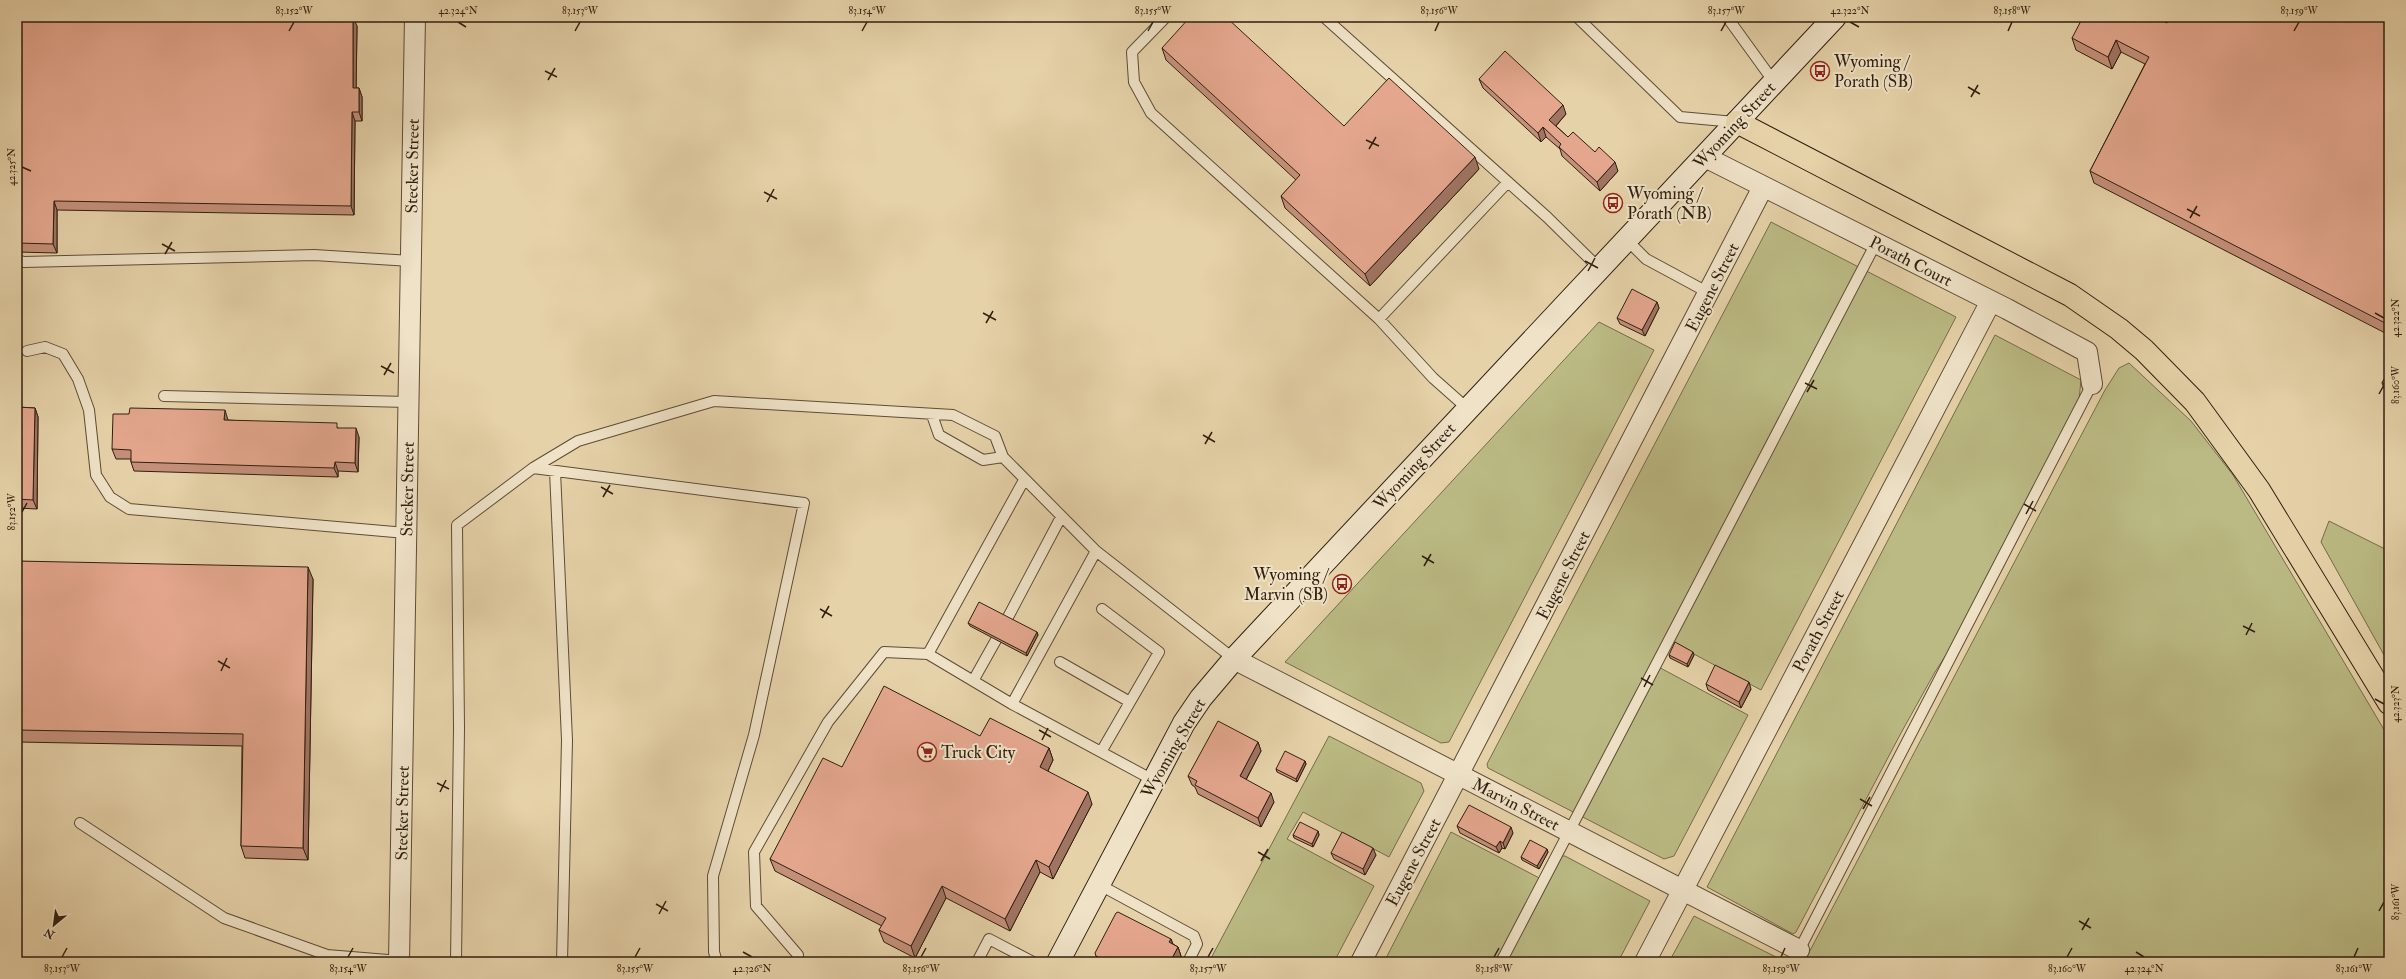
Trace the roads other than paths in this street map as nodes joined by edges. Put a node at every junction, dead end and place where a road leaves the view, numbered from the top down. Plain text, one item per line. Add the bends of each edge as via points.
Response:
1 (411, 17) edge
2 (415, 17) edge
3 (1166, 17) edge
4 (1324, 17) edge
5 (1577, 17) edge
6 (1727, 17) edge
7 (1835, 17) edge
8 (1774, 82) junction
9 (1737, 122) junction
10 (1705, 157) junction
11 (1508, 182) junction
12 (1763, 187) junction
13 (1627, 240) junction
14 (1876, 243) junction
15 (17, 260) edge
16 (411, 261) junction
17 (1600, 269) junction
18 (1709, 293) junction
19 (1991, 301) junction
20 (1378, 319) junction
21 (27, 351) dead end
22 (2092, 384) joint
23 (164, 396) dead end
24 (408, 402) junction
25 (1468, 409) junction
26 (932, 415) junction
27 (1003, 457) junction
28 (533, 468) junction
29 (555, 471) junction
30 (1024, 480) junction
31 (1061, 517) junction
32 (406, 533) junction
33 (1096, 551) junction
34 (1102, 609) dead end
35 (1007, 619) edge
36 (996, 640) edge
37 (928, 654) junction
38 (1234, 659) junction
39 (1060, 662) dead end
40 (973, 681) junction
41 (1130, 702) junction
42 (2389, 703) edge
43 (1012, 704) junction
44 (1101, 752) junction
45 (1458, 775) junction
46 (1153, 780) junction
47 (80, 824) dead end
48 (1568, 832) junction
49 (1098, 884) junction
50 (1682, 890) junction
51 (1796, 956) edge
52 (400, 961) edge
53 (456, 962) edge
54 (562, 962) edge
55 (717, 962) edge
56 (798, 962) edge
57 (977, 962) edge
58 (1033, 962) edge
59 (1058, 962) edge
60 (1188, 962) edge
61 (1361, 962) edge
62 (1501, 962) edge
63 (1645, 962) edge

1 - 2 lane
2 - 16 street, Stecker Street
3 - 20 lane via 1132,52 1134,82 1151,113
4 - 11 lane
5 - 9 lane via 1680,117
6 - 8 lane
7 - 8 main road, Wyoming Street
8 - 9 main road, Wyoming Street
9 - 10 main road, Wyoming Street
9 - 42 highway via 2070,295 2144,350 2195,402 2259,490
10 - 12 street, Porath Court
10 - 13 main road, Wyoming Street
11 - 17 lane
11 - 20 lane
12 - 14 street, Porath Court
12 - 18 street, Eugene Street
13 - 17 main road, Wyoming Street
13 - 18 lane via 1646,259
14 - 19 street, Porath Court
14 - 48 lane
15 - 16 lane via 24,262 314,255
16 - 24 street, Stecker Street
17 - 25 main road, Wyoming Street
18 - 45 street, Eugene Street
19 - 22 street, Porath Court via 2087,352
19 - 50 street, Porath Street
20 - 25 lane via 1433,378
21 - 32 lane via 45,347 63,354 78,379 89,410 96,475 110,497 129,509
22 - 51 lane
23 - 24 lane
24 - 32 street, Stecker Street
25 - 38 main road, Wyoming Street
26 - 27 lane via 953,415 995,436
26 - 27 lane via 939,435 983,460
26 - 28 lane via 714,401 578,440
27 - 30 lane
28 - 29 lane
28 - 53 lane via 457,525 459,728
29 - 54 lane via 568,740
29 - 55 lane via 804,503 754,736 712,876 714,952
30 - 31 lane
30 - 37 lane
31 - 33 lane
31 - 35 lane
32 - 52 street, Stecker Street
33 - 38 lane
33 - 43 lane
34 - 41 lane via 1159,652
36 - 40 lane
37 - 40 lane
37 - 56 lane via 884,652 828,722 754,852 756,906 798,955
38 - 45 street, Marvin Street
38 - 46 main road, Wyoming Street via 1184,723
39 - 41 lane
40 - 43 lane
41 - 44 lane
43 - 44 lane
44 - 46 lane
45 - 48 street, Marvin Street
45 - 61 street, Eugene Street
46 - 49 main road, Wyoming Street
47 - 52 lane via 224,918 327,955
48 - 50 street, Marvin Street
48 - 62 lane
49 - 59 main road, Wyoming Street
49 - 60 lane via 1194,936 1197,944
50 - 51 street, Marvin Street
50 - 63 street, Porath Street
57 - 58 lane via 989,939

